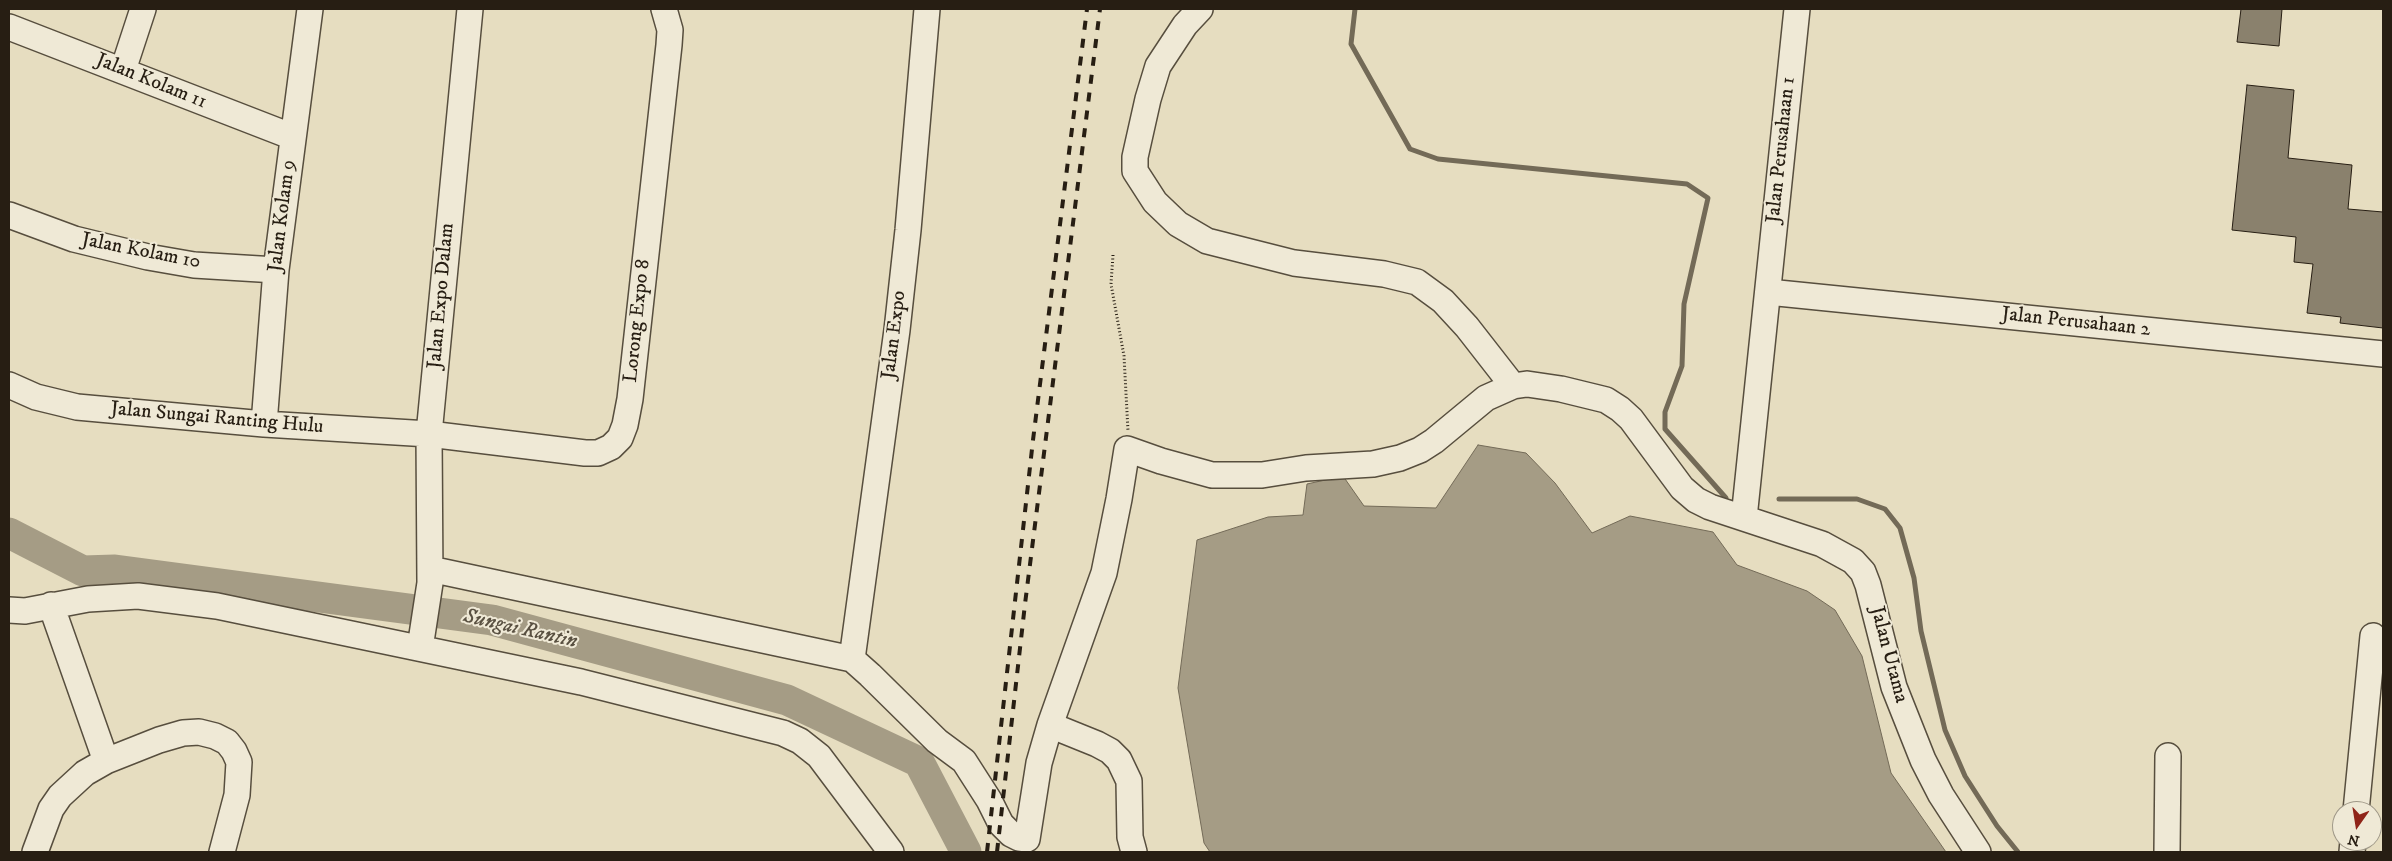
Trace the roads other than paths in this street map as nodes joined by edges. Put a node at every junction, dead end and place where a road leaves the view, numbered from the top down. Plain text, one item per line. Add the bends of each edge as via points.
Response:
1 (143, 9) edge
2 (310, 9) edge
3 (470, 9) edge
4 (664, 9) edge
5 (927, 9) edge
6 (1200, 9) edge
7 (1797, 9) edge
8 (9, 27) edge
9 (123, 70) junction
10 (293, 137) junction
11 (9, 215) edge
12 (276, 270) junction
13 (1768, 292) junction
14 (2383, 354) edge
15 (9, 385) edge
16 (1513, 386) junction
17 (264, 424) junction
18 (429, 434) junction
19 (1744, 518) junction
20 (430, 576) junction
21 (51, 605) junction
22 (9, 610) edge
23 (2373, 636) dead end
24 (422, 640) junction
25 (852, 659) junction
26 (1050, 725) junction
27 (2168, 756) dead end
28 (106, 761) junction
29 (2357, 801) edge
30 (35, 852) edge
31 (222, 852) edge
32 (891, 852) edge
33 (1134, 852) edge
34 (1978, 852) edge
35 (2167, 852) edge

1 - 9 street
2 - 10 street, Jalan Kolam 9
3 - 18 street, Jalan Expo Dalam
4 - 18 street, Lorong Expo 8 via 670,30 669,45 630,400 620,438 598,453 585,453
5 - 25 street, Jalan Expo via 898,321
6 - 16 street via 1185,25 1158,66 1145,108 1135,171 1155,202 1178,224 1207,241 1294,262 1384,274 1417,282 1443,301 1467,327
7 - 13 street, Jalan Perusahaan 1
8 - 9 street, Jalan Kolam 11
9 - 10 street, Jalan Kolam 11
10 - 12 street, Jalan Kolam 9
11 - 12 street, Jalan Kolam 10 via 74,239 148,257 194,265
12 - 17 street, Jalan Kolam 9
13 - 14 street, Jalan Perusahaan 2
13 - 19 street, Jalan Perusahaan 1
15 - 17 street, Jalan Sungai Ranting Hulu via 36,397 77,407
16 - 19 street, Jalan Utama via 1527,384 1561,389 1606,400 1631,419 1682,488 1696,500
16 - 26 street via 1486,398 1420,450 1372,464 1227,476 1190,470 1126,449 1120,499 1104,573
17 - 18 street, Jalan Sungai Ranting Hulu
18 - 20 street, Jalan Expo Dalam
19 - 34 street, Jalan Utama via 1841,553 1863,572 1908,726 1940,795
20 - 24 street, Jalan Expo Dalam
20 - 25 street
21 - 22 street via 25,611
21 - 24 street via 138,596
21 - 28 street
23 - 29 street
24 - 32 street via 783,733 819,756
25 - 26 street via 937,741 964,762 1001,824 1019,838 1027,838 1039,763
26 - 33 street via 1097,744 1119,760 1129,780 1130,837
27 - 35 street
28 - 30 street via 85,773 60,796
28 - 31 street via 183,733 200,732 227,742 239,762 240,775

